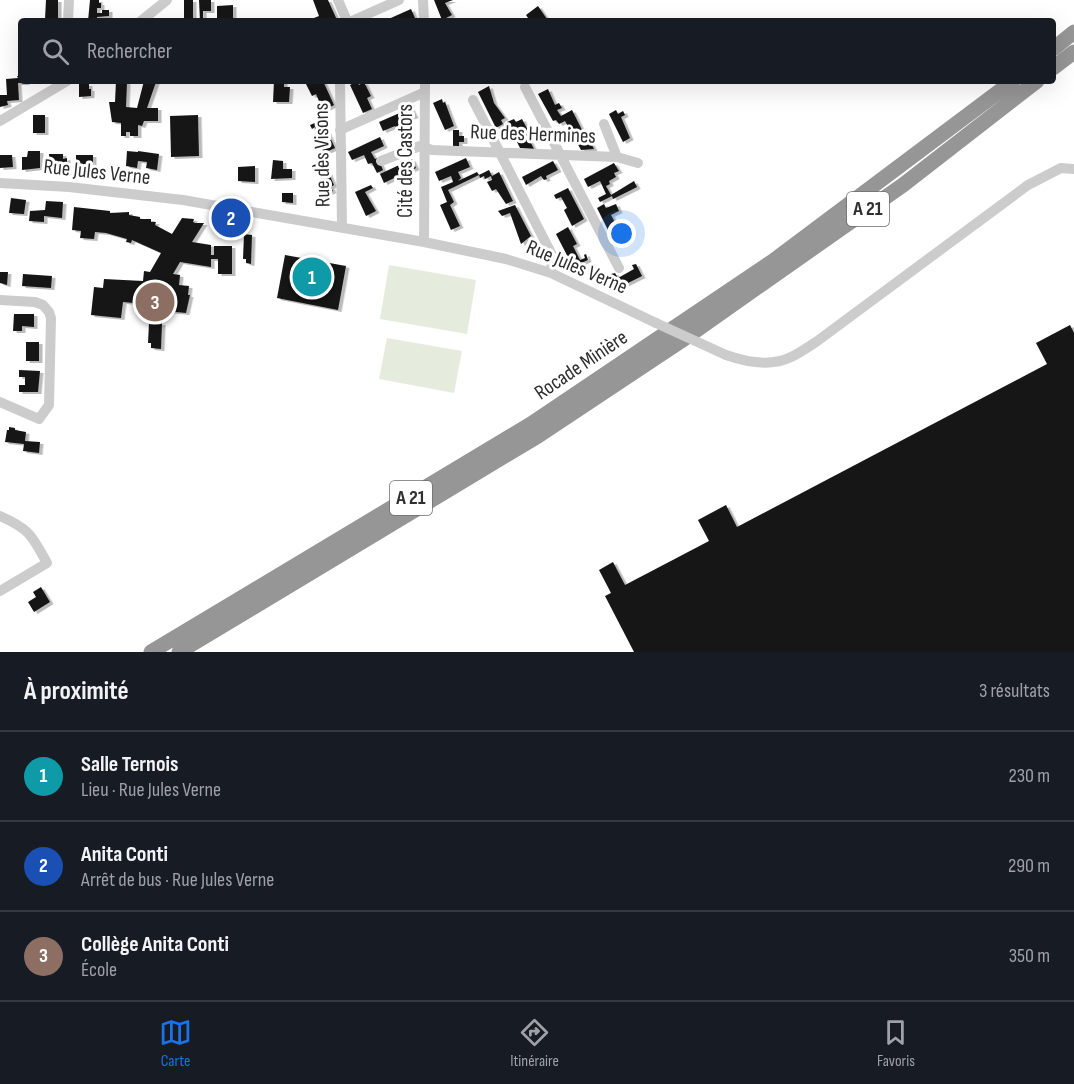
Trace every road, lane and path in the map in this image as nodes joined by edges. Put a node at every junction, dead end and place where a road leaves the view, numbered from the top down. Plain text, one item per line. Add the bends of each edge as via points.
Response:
1 (69, 0) edge
2 (167, 0) edge
3 (338, 0) edge
4 (399, 0) edge
5 (423, 0) edge
6 (383, 3) edge
7 (68, 18) edge
8 (145, 18) edge
9 (347, 18) edge
10 (355, 18) edge
11 (424, 18) edge
12 (1074, 32) edge
13 (1056, 47) edge
14 (1074, 52) edge
15 (1056, 66) edge
16 (62, 84) edge
17 (340, 84) edge
18 (1009, 84) edge
19 (1033, 84) edge
20 (425, 86) edge
21 (525, 87) dead end
22 (472, 100) dead end
23 (0, 121) edge
24 (604, 124) dead end
25 (340, 130) junction
26 (425, 148) junction
27 (499, 152) junction
28 (561, 155) junction
29 (617, 157) junction
30 (381, 161) dead end
31 (638, 163) dead end
32 (1074, 169) edge
33 (0, 183) edge
34 (342, 228) junction
35 (424, 242) junction
36 (619, 268) dead end
37 (551, 273) junction
38 (0, 300) edge
39 (0, 402) edge
40 (0, 516) edge
41 (0, 591) edge
42 (151, 652) edge
43 (179, 652) edge

1 - 7 street
2 - 8 street
3 - 9 street
4 - 6 street
5 - 11 street
6 - 10 street
12 - 13 highway
14 - 15 highway
16 - 23 street
17 - 25 street, Rue des Visons
18 - 42 highway, Rocade Minière / A 21 via 773,261 531,424
19 - 43 highway, Rocade Minière / A 21 via 903,185 538,436
20 - 25 street
20 - 26 street, Cité des Castors
21 - 28 street
22 - 27 street
24 - 29 street
25 - 34 street, Rue des Visons
26 - 27 street, Rue des Hermines
26 - 30 street, Rue des Hermines via 420,146
26 - 35 street, Cité des Castors
27 - 28 street, Rue des Hermines
27 - 37 street via 552,255
28 - 29 street, Rue des Hermines
28 - 36 street
29 - 31 street, Rue des Hermines
32 - 37 street, Rue Jules Verne, bridge via 1061,168 1028,185 816,342 791,358 771,362 726,355
33 - 34 street, Rue Jules Verne via 183,200
34 - 35 street, Rue Jules Verne
35 - 37 street, Rue Jules Verne
38 - 39 street via 35,302 43,305 51,318 49,405 39,419
40 - 41 street via 30,533 47,563

